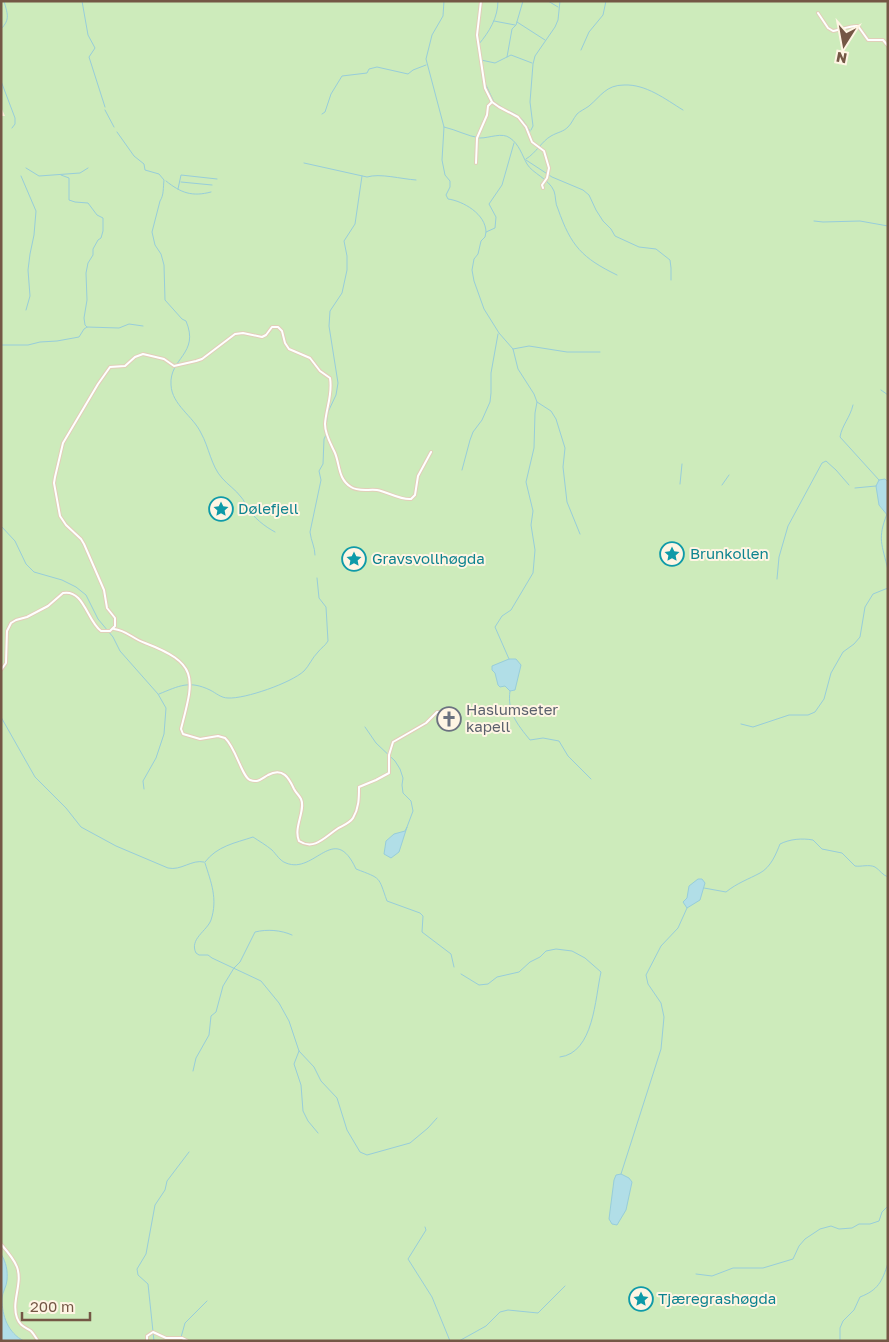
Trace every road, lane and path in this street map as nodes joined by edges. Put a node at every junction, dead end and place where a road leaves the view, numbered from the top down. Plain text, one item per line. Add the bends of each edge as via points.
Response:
1 (480, 1) edge
2 (818, 13) dead end
3 (888, 46) edge
4 (492, 102) junction
5 (476, 163) dead end
6 (543, 188) dead end
7 (431, 452) dead end
8 (114, 629) junction
9 (1, 670) edge
10 (453, 713) dead end
11 (1, 1244) edge
12 (38, 1341) edge
13 (147, 1341) edge
14 (188, 1341) edge

1 - 4 street via 478,46 483,81
2 - 3 street via 833,31 858,26 868,40 883,40
4 - 5 street via 477,138
4 - 6 street via 518,117 532,142 544,151 549,168
7 - 8 street via 418,476 415,495 411,499 350,487 340,473 325,430 330,378 310,358 289,349 278,327 272,327 262,337 235,334 202,359 177,366 143,354 125,366 110,367 63,443 54,484 60,516 84,544 104,590 107,608 115,618
8 - 9 street via 101,631 79,598 63,593 48,606 11,623 7,631 6,663
8 - 10 street via 169,653 184,666 190,693 181,729 183,734 200,739 225,738 238,757 245,777 252,781 271,774 284,774 289,778 301,802 297,835 305,844 323,841 353,819 361,785 389,773 393,742 437,712
11 - 12 street via 18,1270 15,1303 18,1320
13 - 14 street via 153,1332 166,1338

